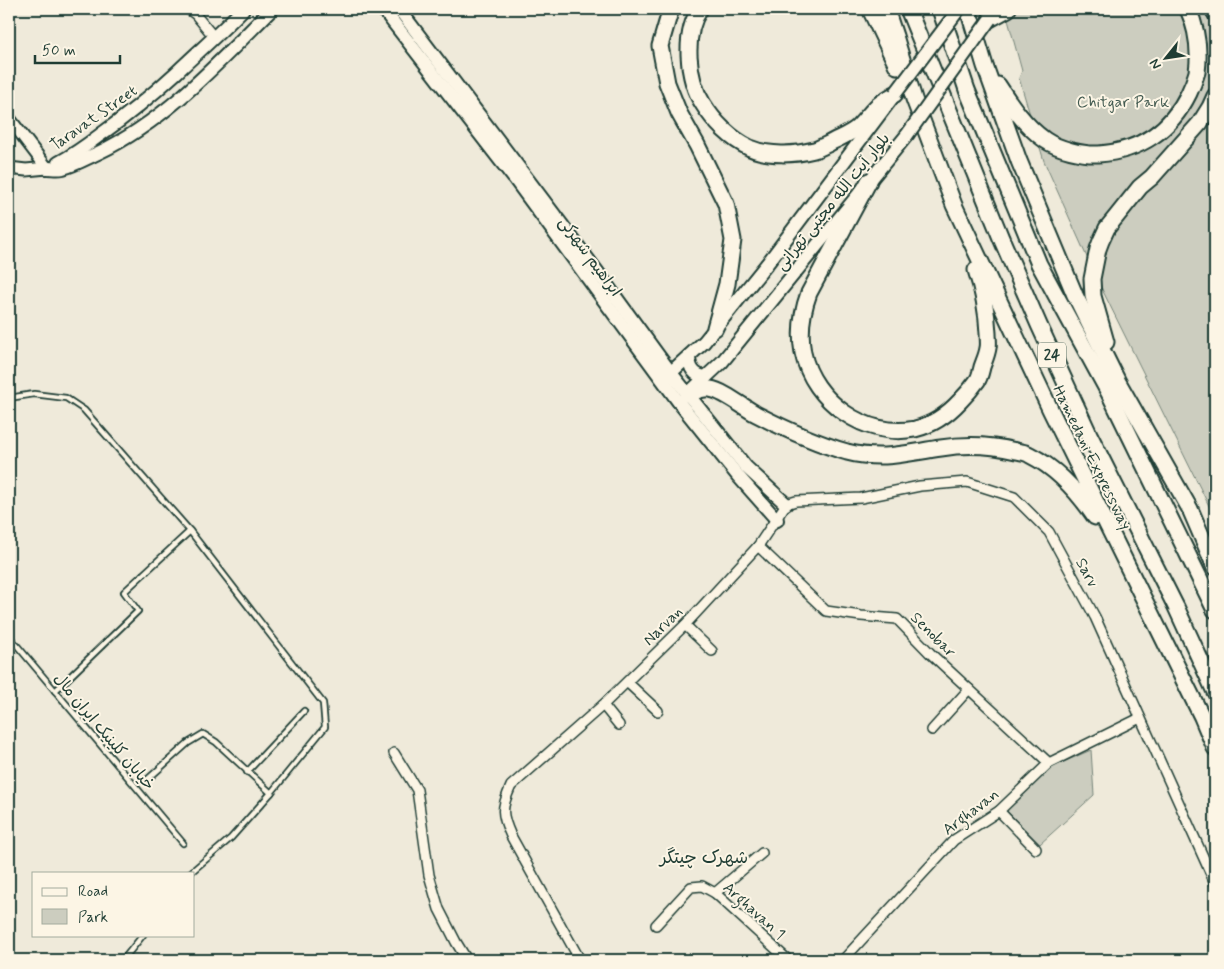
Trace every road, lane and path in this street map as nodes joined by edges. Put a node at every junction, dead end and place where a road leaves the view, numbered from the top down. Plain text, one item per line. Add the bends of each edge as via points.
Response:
1 (188, 9) edge
2 (243, 9) edge
3 (272, 9) edge
4 (383, 9) edge
5 (399, 9) edge
6 (672, 9) edge
7 (700, 9) edge
8 (870, 9) edge
9 (886, 9) edge
10 (908, 9) edge
11 (940, 9) edge
12 (959, 9) edge
13 (968, 9) edge
14 (1008, 9) edge
15 (1188, 9) edge
16 (1213, 9) edge
17 (1215, 13) edge
18 (993, 14) edge
19 (226, 27) junction
20 (214, 37) junction
21 (240, 42) junction
22 (985, 66) junction
23 (895, 94) junction
24 (1215, 96) edge
25 (914, 99) junction
26 (9, 118) edge
27 (9, 168) edge
28 (47, 168) junction
29 (869, 181) junction
30 (954, 204) junction
31 (715, 328) junction
32 (689, 356) junction
33 (666, 376) junction
34 (706, 377) junction
35 (1118, 382) junction
36 (683, 397) junction
37 (9, 398) edge
38 (786, 504) junction
39 (777, 520) junction
40 (190, 531) junction
41 (758, 546) junction
42 (1126, 565) junction
43 (1215, 567) edge
44 (1215, 610) edge
45 (685, 625) junction
46 (9, 636) edge
47 (712, 651) dead end
48 (626, 682) junction
49 (969, 689) junction
50 (55, 691) junction
51 (1215, 692) edge
52 (603, 705) junction
53 (304, 711) dead end
54 (658, 711) dead end
55 (1140, 718) junction
56 (619, 725) dead end
57 (932, 730) dead end
58 (1215, 748) edge
59 (394, 753) dead end
60 (1049, 762) junction
61 (248, 772) junction
62 (148, 779) dead end
63 (271, 793) junction
64 (999, 811) junction
65 (183, 842) dead end
66 (1036, 849) dead end
67 (762, 853) dead end
68 (191, 872) edge
69 (1215, 883) edge
70 (716, 893) junction
71 (656, 925) dead end
72 (141, 936) edge
73 (123, 960) edge
74 (467, 960) edge
75 (580, 960) edge
76 (788, 960) edge
77 (843, 960) edge

1 - 20 street
2 - 19 main road, Taravat Street
3 - 21 main road, Taravat Street
4 - 33 main road, ابراهیم شهرکی
5 - 33 main road, ابراهیم شهرکی via 590,262
6 - 31 highway via 660,46 667,83 726,204 733,240 727,284
7 - 23 highway via 690,34 688,57 693,81 702,103 724,131 752,148 782,154 817,150 845,136 877,105
8 - 25 highway
9 - 25 highway, Hamedani Expressway
10 - 51 highway, Hamedani Expressway / 24 via 1039,325
11 - 44 highway, 24 via 967,90 1038,264 1109,393
12 - 23 main road, بلوار آیت الله مجتبی تهرانی, bridge
13 - 22 highway
14 - 18 highway
15 - 22 highway via 1194,23 1198,57 1188,94 1177,114 1156,134 1142,144 1120,151 1073,152 1046,141 1026,124
16 - 17 highway
18 - 29 main road, بلوار آیت الله مجتبی تهرانی, bridge via 907,135
19 - 20 main road, Taravat Street
19 - 21 main road
20 - 28 main road, Taravat Street via 120,121 68,158
21 - 28 main road, Taravat Street via 170,107 135,132 81,161 62,168
22 - 35 highway via 1019,161 1075,295
23 - 31 main road, بلوار آیت الله مجتبی تهرانی
24 - 35 highway via 1200,124 1140,187 1100,241 1092,279 1093,296
25 - 30 highway, Hamedani Expressway
26 - 28 street
27 - 28 street, Taravat Street
29 - 30 highway via 809,293 801,324 803,353 815,382 825,396 850,416 876,427 903,430 941,418 966,396 978,379 989,347 987,317 982,285
29 - 34 main road, بلوار آیت الله مجتبی تهرانی via 722,362
30 - 42 highway, Hamedani Expressway
31 - 32 main road, بلوار آیت الله مجتبی تهرانی
32 - 33 main road, بلوار آیت الله مجتبی تهرانی
32 - 34 main road via 694,372
33 - 36 main road, ابراهیم شهرکی
34 - 36 main road, بلوار آیت الله مجتبی تهرانی
35 - 43 highway via 1190,508
36 - 38 main road, ابراهیم شهرکی via 746,467
36 - 39 main road, ابراهیم شهرکی via 738,476
36 - 42 highway via 709,389 803,436 836,448 877,457 956,445 1003,448 1029,454 1063,478 1086,504
37 - 40 lane via 34,394 66,398 84,410
38 - 39 street, Narvan
38 - 55 street, Sarv via 861,498 920,486 967,482 1014,497 1049,532 1095,617
39 - 41 street, Narvan
40 - 50 lane via 124,592 138,611
40 - 63 lane via 323,703 325,727
41 - 45 street, Narvan
41 - 49 street, Senobar via 826,611 897,619
42 - 58 highway, Hamedani Expressway
45 - 47 street
45 - 48 street, Narvan
46 - 50 lane, خیابان کلینیک ایران مال
48 - 52 street, Narvan
48 - 54 street
49 - 57 street
49 - 60 street, Senobar
50 - 65 lane, خیابان کلینیک ایران مال
52 - 56 street
52 - 75 street, Narvan via 511,786 504,801 504,820 511,836
53 - 61 lane
55 - 60 street, Arghavan
55 - 69 street, Sarv
59 - 74 street via 417,790 428,875 439,909
60 - 64 street, Arghavan
61 - 62 lane via 203,734 188,743
61 - 63 lane
63 - 68 lane via 231,838
64 - 66 street
64 - 77 street, Arghavan via 954,840
67 - 70 street
70 - 71 street, Arghavan 1 via 702,886 691,887
70 - 76 street, Arghavan 1
72 - 73 lane

